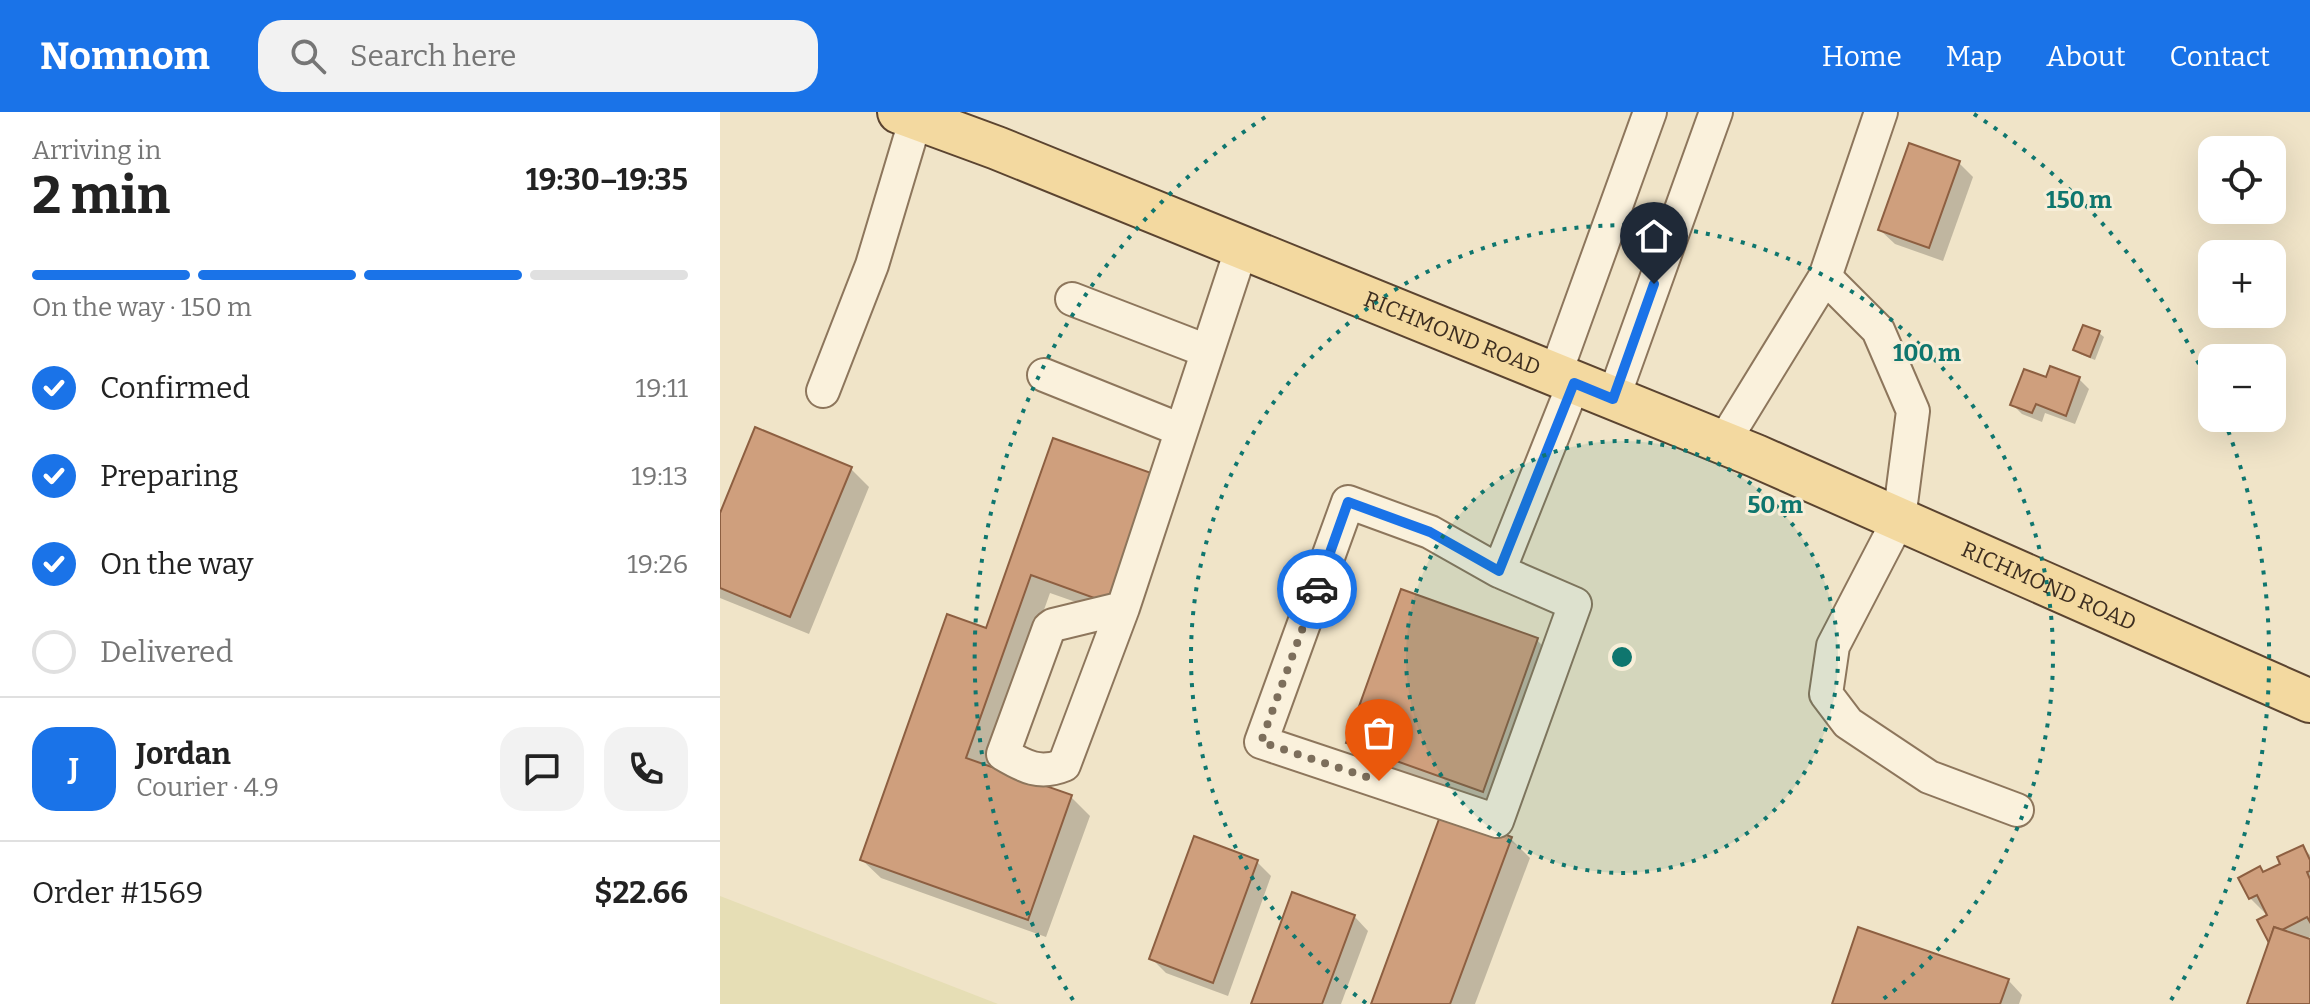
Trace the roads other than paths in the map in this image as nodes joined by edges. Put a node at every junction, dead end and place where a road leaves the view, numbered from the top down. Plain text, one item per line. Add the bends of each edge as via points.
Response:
1 (1650, 112) edge
2 (1716, 112) edge
3 (1881, 112) edge
4 (908, 115) edge
5 (1242, 247) junction
6 (1825, 277) junction
7 (1072, 299) dead end
8 (1207, 351) junction
9 (1044, 375) dead end
10 (1564, 379) junction
11 (823, 391) dead end
12 (1613, 399) junction
13 (1181, 430) junction
14 (1723, 443) junction
15 (1899, 519) junction
16 (1499, 571) junction
17 (1123, 608) junction
18 (2310, 701) edge
19 (2017, 810) dead end

1 - 10 street
2 - 12 street
3 - 6 street
4 - 5 main road, RICHMOND ROAD
4 - 11 street via 872,265
5 - 8 street
5 - 10 main road, RICHMOND ROAD
6 - 14 street
6 - 15 street via 1878,330 1913,411
7 - 8 street
8 - 13 street
9 - 13 street
10 - 12 main road, RICHMOND ROAD
10 - 16 street
12 - 14 main road, RICHMOND ROAD
13 - 17 street
14 - 15 main road, RICHMOND ROAD
15 - 18 main road, RICHMOND ROAD
15 - 19 street via 1833,646 1826,694 1848,723 1929,777
16 - 16 street via 1430,532 1348,502 1261,742 1497,821 1575,604
17 - 17 street via 1064,765 1047,772 1003,754 1049,628

